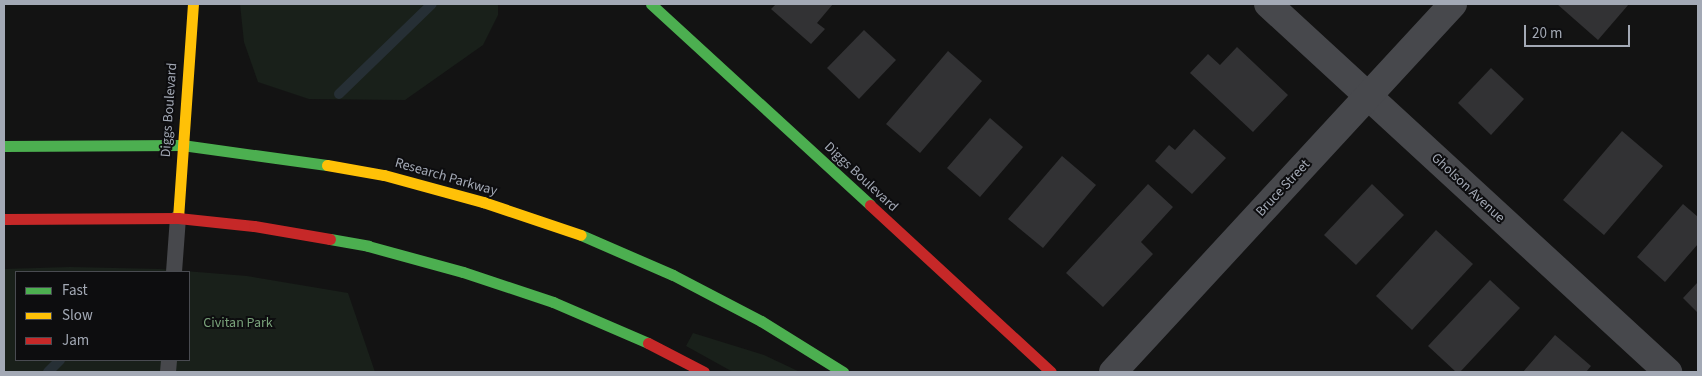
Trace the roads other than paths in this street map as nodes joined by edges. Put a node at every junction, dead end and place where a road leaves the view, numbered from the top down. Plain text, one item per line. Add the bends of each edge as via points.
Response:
1 (193, 4) edge
2 (652, 4) edge
3 (1268, 4) edge
4 (1453, 4) edge
5 (1368, 96) junction
6 (182, 145) junction
7 (4, 146) edge
8 (178, 218) junction
9 (4, 219) edge
10 (174, 271) edge
11 (704, 372) edge
12 (844, 372) edge
13 (1051, 372) edge
14 (1113, 372) edge
15 (1668, 372) edge

1 - 6 main road, Diggs Boulevard
2 - 13 main road, Diggs Boulevard
3 - 5 street, Gholson Avenue
4 - 5 street, Bruce Street
5 - 14 street, Bruce Street
5 - 15 street, Gholson Avenue
6 - 7 main road, Research Parkway
6 - 8 main road, Diggs Boulevard
6 - 12 main road, Research Parkway via 282,157 384,175 483,202 578,234 673,275 761,320
8 - 9 main road
8 - 10 lane
8 - 11 main road via 311,235 463,272 562,306 642,340

